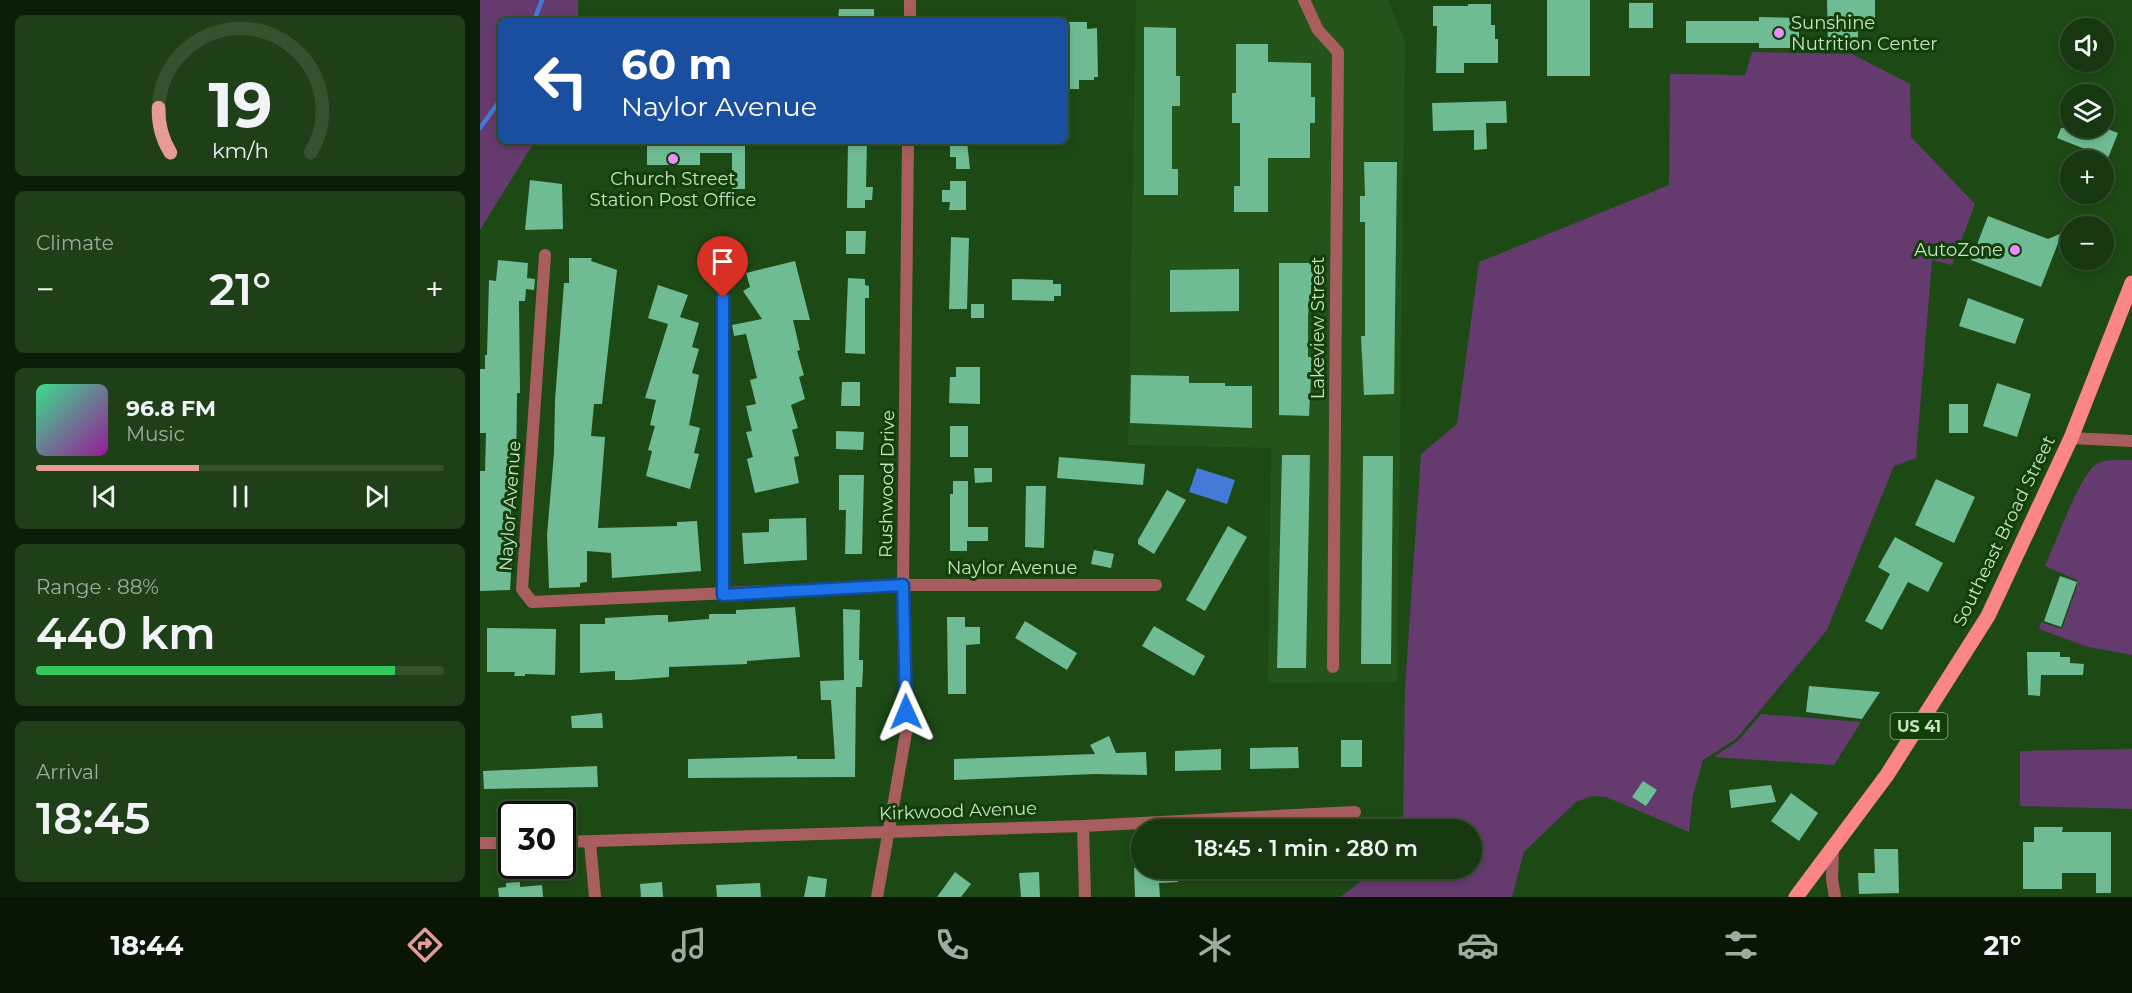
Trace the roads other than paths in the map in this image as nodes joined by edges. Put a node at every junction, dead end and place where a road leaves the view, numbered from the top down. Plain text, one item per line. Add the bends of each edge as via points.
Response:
1 (910, 0) edge
2 (1304, 0) edge
3 (910, 18) edge
4 (909, 144) edge
5 (545, 255) dead end
6 (2132, 283) edge
7 (723, 298) dead end
8 (2071, 438) junction
9 (2132, 441) edge
10 (903, 585) junction
11 (1156, 585) dead end
12 (723, 595) junction
13 (1333, 667) dead end
14 (1355, 812) dead end
15 (1083, 826) junction
16 (891, 832) junction
17 (576, 842) edge
18 (590, 842) junction
19 (480, 843) edge
20 (498, 843) edge
21 (1833, 848) junction
22 (595, 897) edge
23 (877, 897) edge
24 (1085, 897) edge
25 (1796, 897) edge
26 (1835, 897) edge

1 - 3 street
2 - 13 street, Lakeview Street via 1318,30 1338,52
4 - 10 street, Rushwood Drive
5 - 12 street, Naylor Avenue via 522,589 532,602
6 - 8 main road, Southeast Broad Street / US 41
7 - 12 street
8 - 9 street
8 - 21 main road, Southeast Broad Street / US 41 via 1988,616 1887,775
10 - 11 street, Naylor Avenue
10 - 12 street, Naylor Avenue
10 - 16 street, Rushwood Drive via 906,733
14 - 15 street, Kirkwood Avenue
15 - 16 street, Kirkwood Avenue
15 - 24 street
16 - 18 street, Kirkwood Avenue
16 - 23 street, Rushwood Drive
17 - 18 street, Kirkwood Avenue
18 - 22 street
19 - 20 street
21 - 25 main road, Southeast Broad Street / US 41
21 - 26 street

